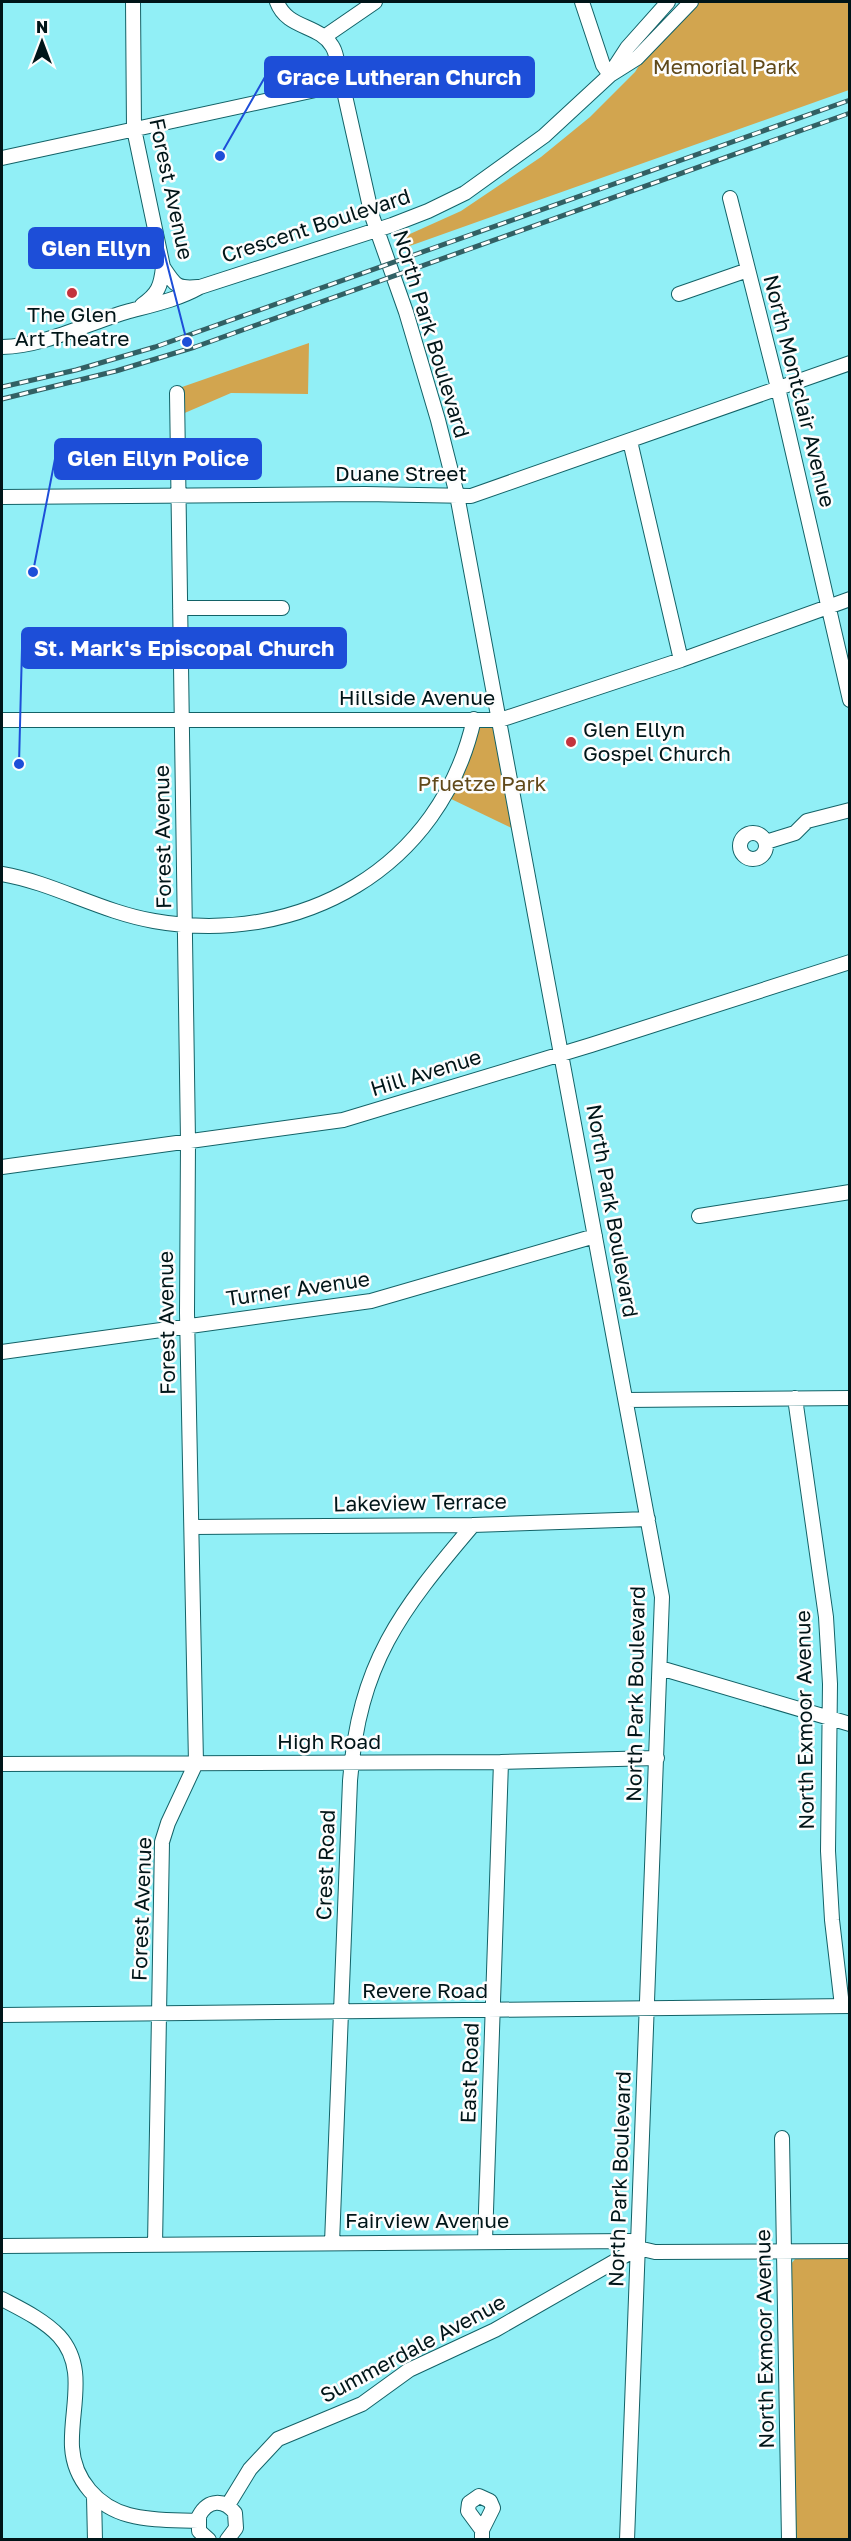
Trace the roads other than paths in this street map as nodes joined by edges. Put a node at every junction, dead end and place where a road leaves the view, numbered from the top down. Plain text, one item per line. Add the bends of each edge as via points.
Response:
1 (133, 2) edge
2 (277, 2) edge
3 (375, 2) edge
4 (582, 2) edge
5 (668, 2) edge
6 (691, 2) edge
7 (324, 37) junction
8 (610, 75) junction
9 (343, 84) junction
10 (134, 129) junction
11 (2, 158) edge
12 (730, 198) dead end
13 (377, 229) junction
14 (163, 267) junction
15 (748, 270) junction
16 (200, 286) junction
17 (679, 294) dead end
18 (126, 312) junction
19 (2, 347) edge
20 (849, 363) edge
21 (778, 388) junction
22 (177, 393) dead end
23 (630, 441) junction
24 (457, 495) junction
25 (178, 496) junction
26 (2, 497) edge
27 (849, 599) edge
28 (828, 607) junction
29 (180, 608) junction
30 (282, 608) dead end
31 (681, 660) junction
32 (849, 700) edge
33 (182, 719) junction
34 (474, 719) junction
35 (2, 720) edge
36 (500, 720) junction
37 (849, 810) edge
38 (766, 842) dead end
39 (2, 874) edge
40 (185, 926) junction
41 (849, 962) edge
42 (561, 1053) junction
43 (188, 1142) junction
44 (2, 1167) edge
45 (849, 1192) edge
46 (699, 1216) dead end
47 (595, 1236) junction
48 (187, 1326) junction
49 (2, 1353) edge
50 (795, 1398) junction
51 (849, 1398) edge
52 (626, 1401) junction
53 (648, 1519) junction
54 (473, 1524) junction
55 (193, 1527) junction
56 (660, 1668) junction
57 (829, 1718) junction
58 (849, 1724) edge
59 (657, 1758) junction
60 (352, 1762) junction
61 (501, 1762) junction
62 (196, 1763) junction
63 (2, 1764) edge
64 (845, 2006) edge
65 (648, 2007) junction
66 (493, 2011) junction
67 (341, 2012) junction
68 (159, 2014) junction
69 (2, 2015) edge
70 (782, 2138) dead end
71 (485, 2241) junction
72 (332, 2243) junction
73 (155, 2245) junction
74 (2, 2246) edge
75 (638, 2248) junction
76 (785, 2251) junction
77 (849, 2251) edge
78 (2, 2299) edge
79 (94, 2497) junction
80 (228, 2505) junction
81 (198, 2521) junction
82 (94, 2540) edge
83 (209, 2540) edge
84 (227, 2540) edge
85 (627, 2540) edge
86 (789, 2540) edge

1 - 10 street, Forest Avenue
2 - 7 street via 287,18
3 - 7 street
4 - 8 street
5 - 8 street, Crescent Boulevard via 627,48
6 - 8 street, Crescent Boulevard via 638,58
7 - 9 street, North Park Boulevard via 332,46
8 - 13 street, Crescent Boulevard via 544,136 465,193
9 - 10 street
9 - 13 street, North Park Boulevard
10 - 11 street
10 - 14 street, Forest Avenue
12 - 15 street, North Montclair Avenue
13 - 16 street, Crescent Boulevard
13 - 24 street, North Park Boulevard via 436,411
14 - 16 street, Forest Avenue via 177,286
14 - 18 street via 158,292
15 - 17 street
15 - 21 street, North Montclair Avenue
16 - 18 street, Crescent Boulevard via 185,295
18 - 19 street, Crescent Boulevard via 23,347
20 - 21 street, Duane Street
21 - 23 street, Duane Street
21 - 28 street, North Montclair Avenue
22 - 25 street, Forest Avenue
23 - 24 street, Duane Street via 471,496
23 - 31 street
24 - 25 street, Duane Street
24 - 36 street, North Park Boulevard
25 - 26 street, Duane Street
25 - 29 street, Forest Avenue
27 - 28 street, Hillside Avenue
28 - 31 street, Hillside Avenue
28 - 32 street, North Montclair Avenue
29 - 30 street
29 - 33 street, Forest Avenue
31 - 36 street, Hillside Avenue
33 - 34 street, Hillside Avenue
33 - 35 street, Hillside Avenue
33 - 40 street, Forest Avenue
34 - 36 street, Hillside Avenue
34 - 40 street via 468,748 435,812 402,852 371,877 325,903 279,918 234,925
36 - 42 street, North Park Boulevard
37 - 38 street via 807,821 795,833
39 - 40 street via 121,914
40 - 43 street, Forest Avenue
41 - 42 street, Hill Avenue
42 - 43 street, Hill Avenue via 343,1120
42 - 47 street, North Park Boulevard
43 - 44 street, Hill Avenue
43 - 48 street, Forest Avenue
45 - 46 street
47 - 48 street, Turner Avenue via 371,1301
47 - 52 street, North Park Boulevard
48 - 49 street, Turner Avenue
48 - 55 street, Forest Avenue
50 - 51 street
50 - 52 street
50 - 57 street, North Exmoor Avenue via 826,1617
52 - 53 street, North Park Boulevard
53 - 54 street, Lakeview Terrace
53 - 56 street, North Park Boulevard via 662,1597
54 - 55 street, Lakeview Terrace
54 - 60 street, Crest Road via 412,1599 382,1648 363,1698
55 - 62 street, Forest Avenue
56 - 57 street
56 - 59 street, North Park Boulevard
57 - 58 street
57 - 64 street, North Exmoor Avenue via 828,1851 832,1920
59 - 61 street, High Road
59 - 65 street, North Park Boulevard
60 - 61 street, High Road
60 - 62 street, High Road
60 - 67 street, Crest Road
61 - 66 street, East Road
62 - 63 street, High Road
62 - 68 street, Forest Avenue via 162,1842
64 - 65 street, Revere Road
65 - 66 street, Revere Road
65 - 75 street, North Park Boulevard
66 - 67 street, Revere Road
66 - 71 street, East Road
67 - 68 street, Revere Road
67 - 72 street, Crest Road
68 - 69 street, Revere Road
68 - 73 street, Forest Avenue
70 - 76 street, North Exmoor Avenue
71 - 72 street, Fairview Avenue
71 - 75 street, Fairview Avenue via 630,2241
72 - 73 street, Fairview Avenue
73 - 74 street, Fairview Avenue
75 - 76 street, Fairview Avenue via 655,2252
75 - 80 street, Summerdale Avenue via 495,2330 409,2370 362,2404 278,2439 250,2469
75 - 85 street, North Park Boulevard
76 - 77 street, Fairview Avenue
76 - 86 street, North Exmoor Avenue
78 - 79 street via 45,2324 68,2351 77,2392 72,2446 78,2473
79 - 81 street via 128,2515
79 - 82 street
80 - 81 street via 209,2504 202,2509
80 - 84 street via 236,2513 237,2521
81 - 83 street via 200,2531

